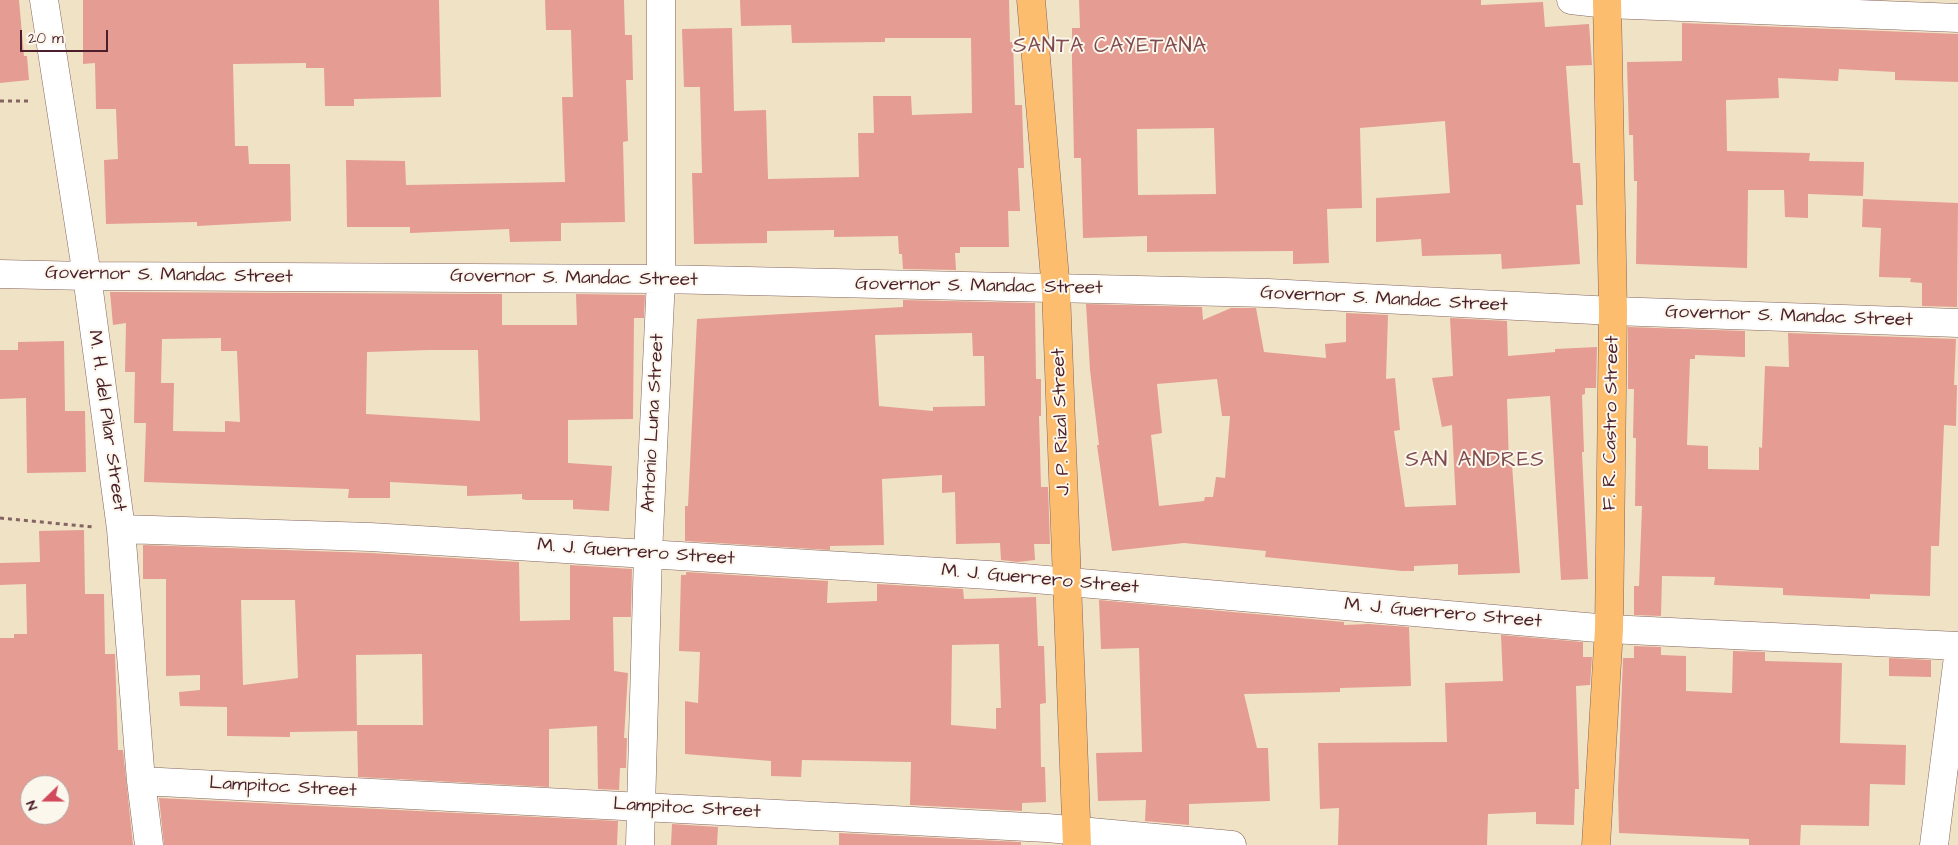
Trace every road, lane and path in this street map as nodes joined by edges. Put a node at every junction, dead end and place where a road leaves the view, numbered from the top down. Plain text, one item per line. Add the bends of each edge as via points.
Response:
1 (44, 0) edge
2 (661, 0) edge
3 (1031, 0) edge
4 (1571, 0) edge
5 (1607, 2) edge
6 (1958, 18) edge
7 (0, 274) edge
8 (86, 276) junction
9 (661, 278) junction
10 (1056, 290) junction
11 (1613, 312) junction
12 (1958, 323) edge
13 (0, 518) edge
14 (121, 529) junction
15 (648, 554) junction
16 (1069, 582) junction
17 (1609, 629) junction
18 (1958, 646) edge
19 (1958, 657) edge
20 (141, 781) junction
21 (640, 807) junction
22 (1077, 838) edge
23 (149, 845) edge
24 (640, 845) edge
25 (1232, 845) edge
26 (1596, 845) edge
27 (1934, 845) edge

1 - 8 street, M. H. del Pilar Street
2 - 9 street, Antonio Luna Street
3 - 10 main road, J. P. Rizal Street
4 - 5 street
5 - 6 street
5 - 11 main road, F. R. Castro Street
7 - 8 street, Governor S. Mandac Street
8 - 9 street, Governor S. Mandac Street
8 - 14 street, M. H. del Pilar Street
9 - 10 street, Governor S. Mandac Street
9 - 15 street, Antonio Luna Street
10 - 11 street, Governor S. Mandac Street via 1268,294
10 - 16 main road, J. P. Rizal Street
11 - 12 street, Governor S. Mandac Street
11 - 17 main road, F. R. Castro Street
13 - 14 path
14 - 15 street, M. J. Guerrero Street via 370,537
14 - 20 street, M. H. del Pilar Street
15 - 16 street, M. J. Guerrero Street
15 - 21 street, Antonio Luna Street
16 - 17 street, M. J. Guerrero Street
16 - 22 main road, J. P. Rizal Street
17 - 18 street, M. J. Guerrero Street
17 - 26 main road, F. R. Castro Street
19 - 27 street
20 - 21 street, Lampitoc Street
20 - 23 street, M. H. del Pilar Street
21 - 22 street, Lampitoc Street
21 - 24 street, Antonio Luna Street
22 - 25 street, Lampitoc Street

